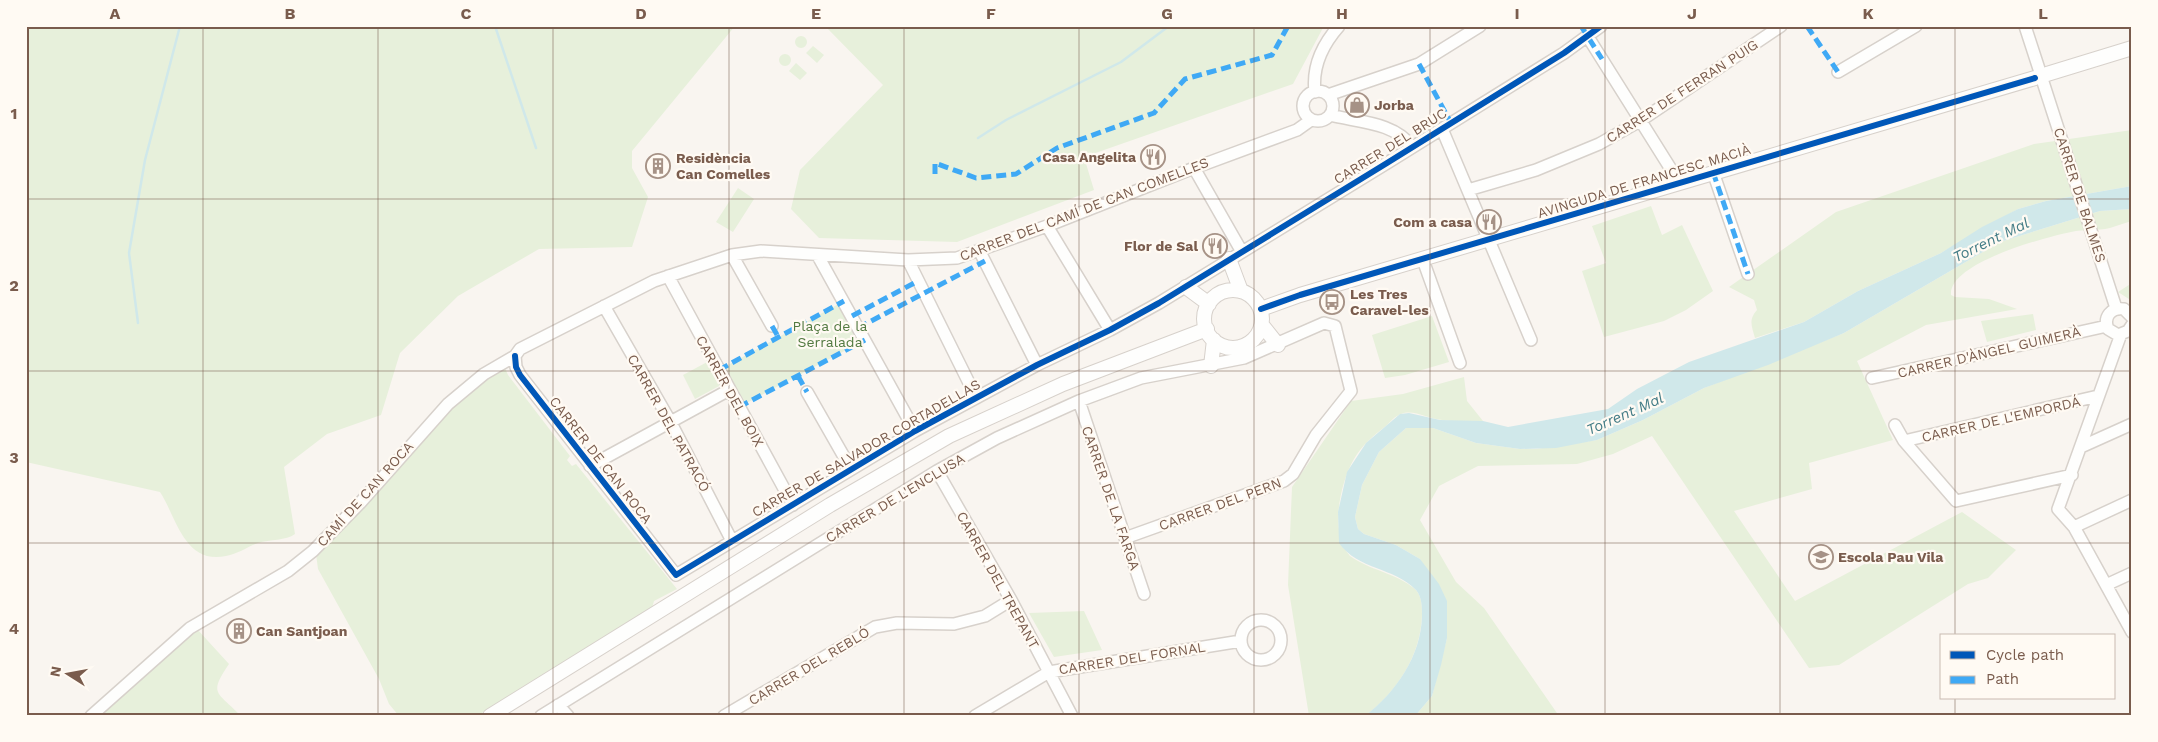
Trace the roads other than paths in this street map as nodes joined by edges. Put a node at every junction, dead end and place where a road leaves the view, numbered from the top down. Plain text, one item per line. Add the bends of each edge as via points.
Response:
1 (1339, 26) edge
2 (1480, 26) edge
3 (1601, 26) edge
4 (1781, 26) edge
5 (1916, 26) edge
6 (2025, 26) edge
7 (1588, 37) junction
8 (2132, 48) edge
9 (1838, 72) dead end
10 (2041, 76) junction
11 (1314, 92) junction
12 (1328, 95) junction
13 (1330, 115) junction
14 (1311, 120) junction
15 (1640, 121) junction
16 (1442, 129) junction
17 (1412, 146) junction
18 (1194, 168) junction
19 (1713, 172) junction
20 (1679, 182) junction
21 (1468, 190) junction
22 (1047, 226) junction
23 (1489, 241) junction
24 (979, 250) junction
25 (1242, 252) junction
26 (732, 255) junction
27 (818, 256) junction
28 (1229, 259) junction
29 (908, 260) junction
30 (1423, 260) junction
31 (1748, 274) dead end
32 (668, 276) junction
33 (1186, 287) junction
34 (1241, 291) junction
35 (1209, 304) junction
36 (2115, 305) junction
37 (604, 306) junction
38 (1261, 309) junction
39 (2132, 317) edge
40 (2132, 325) edge
41 (772, 326) dead end
42 (1262, 326) junction
43 (2106, 326) junction
44 (1110, 330) junction
45 (2122, 334) junction
46 (1210, 335) junction
47 (1531, 340) dead end
48 (1278, 345) junction
49 (515, 356) junction
50 (1460, 363) dead end
51 (1037, 365) junction
52 (1211, 366) junction
53 (1872, 378) dead end
54 (729, 390) junction
55 (807, 392) dead end
56 (2098, 396) junction
57 (976, 397) junction
58 (1079, 401) junction
59 (670, 421) junction
60 (2132, 424) edge
61 (1895, 425) dead end
62 (915, 431) junction
63 (1904, 441) junction
64 (2083, 446) junction
65 (590, 466) junction
66 (851, 469) junction
67 (937, 471) junction
68 (2072, 475) junction
69 (2132, 500) edge
70 (793, 506) junction
71 (2074, 527) junction
72 (1126, 538) junction
73 (732, 541) junction
74 (2132, 574) edge
75 (676, 575) joint
76 (2106, 585) junction
77 (1144, 594) dead end
78 (1011, 600) junction
79 (2132, 632) edge
80 (1241, 641) dead end
81 (1049, 672) junction
82 (558, 705) junction
83 (91, 716) edge
84 (490, 716) edge
85 (541, 716) edge
86 (568, 716) edge
87 (724, 716) edge
88 (975, 716) edge
89 (1072, 716) edge

1 - 11 street via 1319,58 1313,78
2 - 12 street via 1419,64
3 - 7 street, CARRER DEL BRUC
4 - 15 street, CARRER DE FERRAN PUIG
5 - 9 street
6 - 10 street, CARRER DE BALMES
7 - 15 street
7 - 16 street, CARRER DEL BRUC
8 - 10 street, AVINGUDA DE FRANCESC MACIÀ
10 - 19 street, AVINGUDA DE FRANCESC MACIÀ
10 - 36 street, CARRER DE BALMES
11 - 12 street
11 - 14 street via 1303,104 1304,114
12 - 13 street via 1333,105
13 - 14 street via 1322,121
13 - 17 street via 1395,130
14 - 18 street, CARRER DEL CAMÍ DE CAN COMELLES via 1297,130
15 - 20 street
15 - 21 street, CARRER DE FERRAN PUIG via 1576,154 1536,170
16 - 17 street, CARRER DEL BRUC
16 - 21 street
17 - 25 street, CARRER DEL BRUC
18 - 22 street, CARRER DEL CAMÍ DE CAN COMELLES
18 - 25 street
19 - 20 street, AVINGUDA DE FRANCESC MACIÀ
19 - 31 street
20 - 23 street, AVINGUDA DE FRANCESC MACIÀ
21 - 23 street
22 - 24 street, CARRER DEL CAMÍ DE CAN COMELLES
22 - 44 street
23 - 30 street, AVINGUDA DE FRANCESC MACIÀ
23 - 47 street
24 - 29 street, CARRER DEL CAMÍ DE CAN COMELLES via 946,259
24 - 51 street
25 - 28 street, CARRER DEL BRUC
26 - 27 street, CARRER DEL CAMÍ DE CAN COMELLES via 761,251
26 - 32 street, CARRER DEL CAMÍ DE CAN COMELLES
26 - 41 street
27 - 29 street, CARRER DEL CAMÍ DE CAN COMELLES
27 - 62 street
28 - 33 street, CARRER DE SALVADOR CORTADELLAS
28 - 34 street
29 - 57 street
30 - 38 street, AVINGUDA DE FRANCESC MACIÀ
30 - 50 street
32 - 37 street, CARRER DEL CAMÍ DE CAN COMELLES
32 - 54 street, CARRER DEL BOIX
33 - 35 street
33 - 44 street, CARRER DE SALVADOR CORTADELLAS
34 - 35 street via 1226,291
34 - 38 street via 1250,295
35 - 46 street via 1205,321
36 - 39 street
36 - 43 street via 2107,317
37 - 49 street, CARRER DEL CAMÍ DE CAN COMELLES via 520,348
37 - 59 street, CARRER DEL PATRACÓ
38 - 42 street
40 - 45 street
42 - 46 street via 1253,340 1238,348 1221,345
42 - 48 street
43 - 45 street via 2111,332
43 - 53 street, CARRER D'ÀNGEL GUIMERÀ
44 - 51 street, CARRER DE SALVADOR CORTADELLAS
45 - 56 street
46 - 52 street
46 - 84 street via 1063,384 940,440
48 - 52 street, CARRER DE L'ENCLUSA
48 - 72 street, CARRER DEL PERN via 1324,323 1335,326 1351,391 1316,435 1293,474 1284,481
49 - 65 street, CARRER DE CAN ROCA via 520,375
49 - 83 street, CAMÍ DE CAN ROCA via 484,374 448,404 313,551 288,571 190,628
51 - 57 street, CARRER DE SALVADOR CORTADELLAS
52 - 58 street, CARRER DE L'ENCLUSA via 1141,378
54 - 59 street
54 - 70 street, CARRER DEL BOIX
55 - 66 street
56 - 63 street, CARRER DE L'EMPORDÁ
56 - 64 street
57 - 62 street, CARRER DE SALVADOR CORTADELLAS
58 - 67 street, CARRER DE L'ENCLUSA via 997,438
58 - 72 street, CARRER DE LA FARGA
59 - 65 street
59 - 73 street, CARRER DEL PATRACÓ
60 - 64 street
61 - 63 street
62 - 66 street, CARRER DE SALVADOR CORTADELLAS
63 - 68 street via 1956,501
64 - 68 street
65 - 75 street, CARRER DE CAN ROCA
66 - 70 street, CARRER DE SALVADOR CORTADELLAS
67 - 78 street, CARRER DEL TREPANT
67 - 82 street, CARRER DE L'ENCLUSA
68 - 71 street via 2058,509
69 - 71 street
70 - 73 street, CARRER DE SALVADOR CORTADELLAS
71 - 76 street
72 - 77 street, CARRER DE LA FARGA
73 - 75 street, CARRER DE SALVADOR CORTADELLAS
74 - 76 street
76 - 79 street
78 - 81 street, CARRER DEL TREPANT
78 - 87 street, CARRER DEL REBLÓ via 984,616 954,624 897,623 875,627
80 - 81 street, CARRER DEL FORNAL
81 - 88 street, CARRER DEL FORNAL
81 - 89 street, CARRER DEL TREPANT
82 - 85 street, CARRER DE L'ENCLUSA
82 - 86 street

